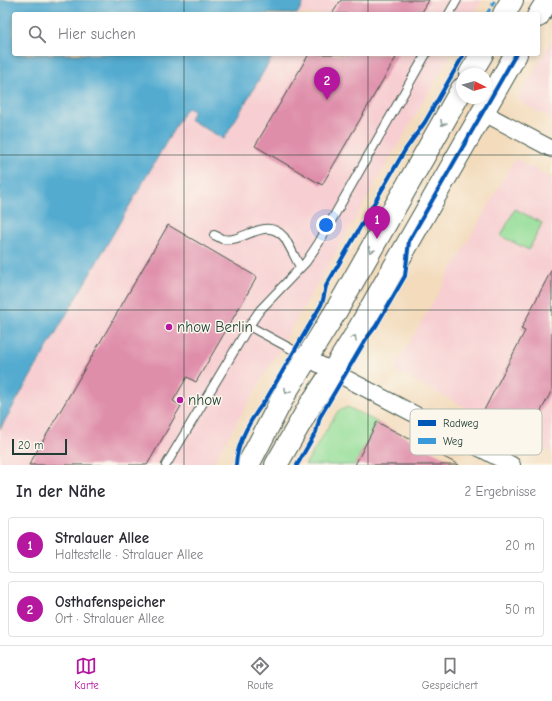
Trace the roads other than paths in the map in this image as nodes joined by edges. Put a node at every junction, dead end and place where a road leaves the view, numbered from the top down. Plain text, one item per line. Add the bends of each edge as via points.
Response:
1 (457, 0) edge
2 (512, 0) edge
3 (548, 0) edge
4 (450, 12) edge
5 (505, 12) edge
6 (540, 13) edge
7 (425, 56) edge
8 (481, 56) edge
9 (515, 56) edge
10 (474, 68) edge
11 (456, 100) edge
12 (482, 112) junction
13 (552, 148) edge
14 (214, 235) dead end
15 (300, 267) junction
16 (249, 326) junction
17 (307, 358) junction
18 (333, 371) junction
19 (410, 412) edge
20 (493, 455) edge
21 (166, 465) edge
22 (248, 465) edge
23 (276, 465) edge
24 (512, 465) edge

1 - 4 lane
2 - 5 main road
3 - 6 main road
7 - 15 lane via 318,244
8 - 10 main road
9 - 12 main road
11 -> 17 main road
12 - 13 street
18 -> 12 main road
14 - 15 lane via 230,240 259,229 270,229 284,237
15 - 16 lane via 260,310
16 - 17 lane
16 - 21 lane
17 - 18 street
17 -> 22 main road via 287,390
18 - 19 street
18 - 23 main road
20 - 24 street

